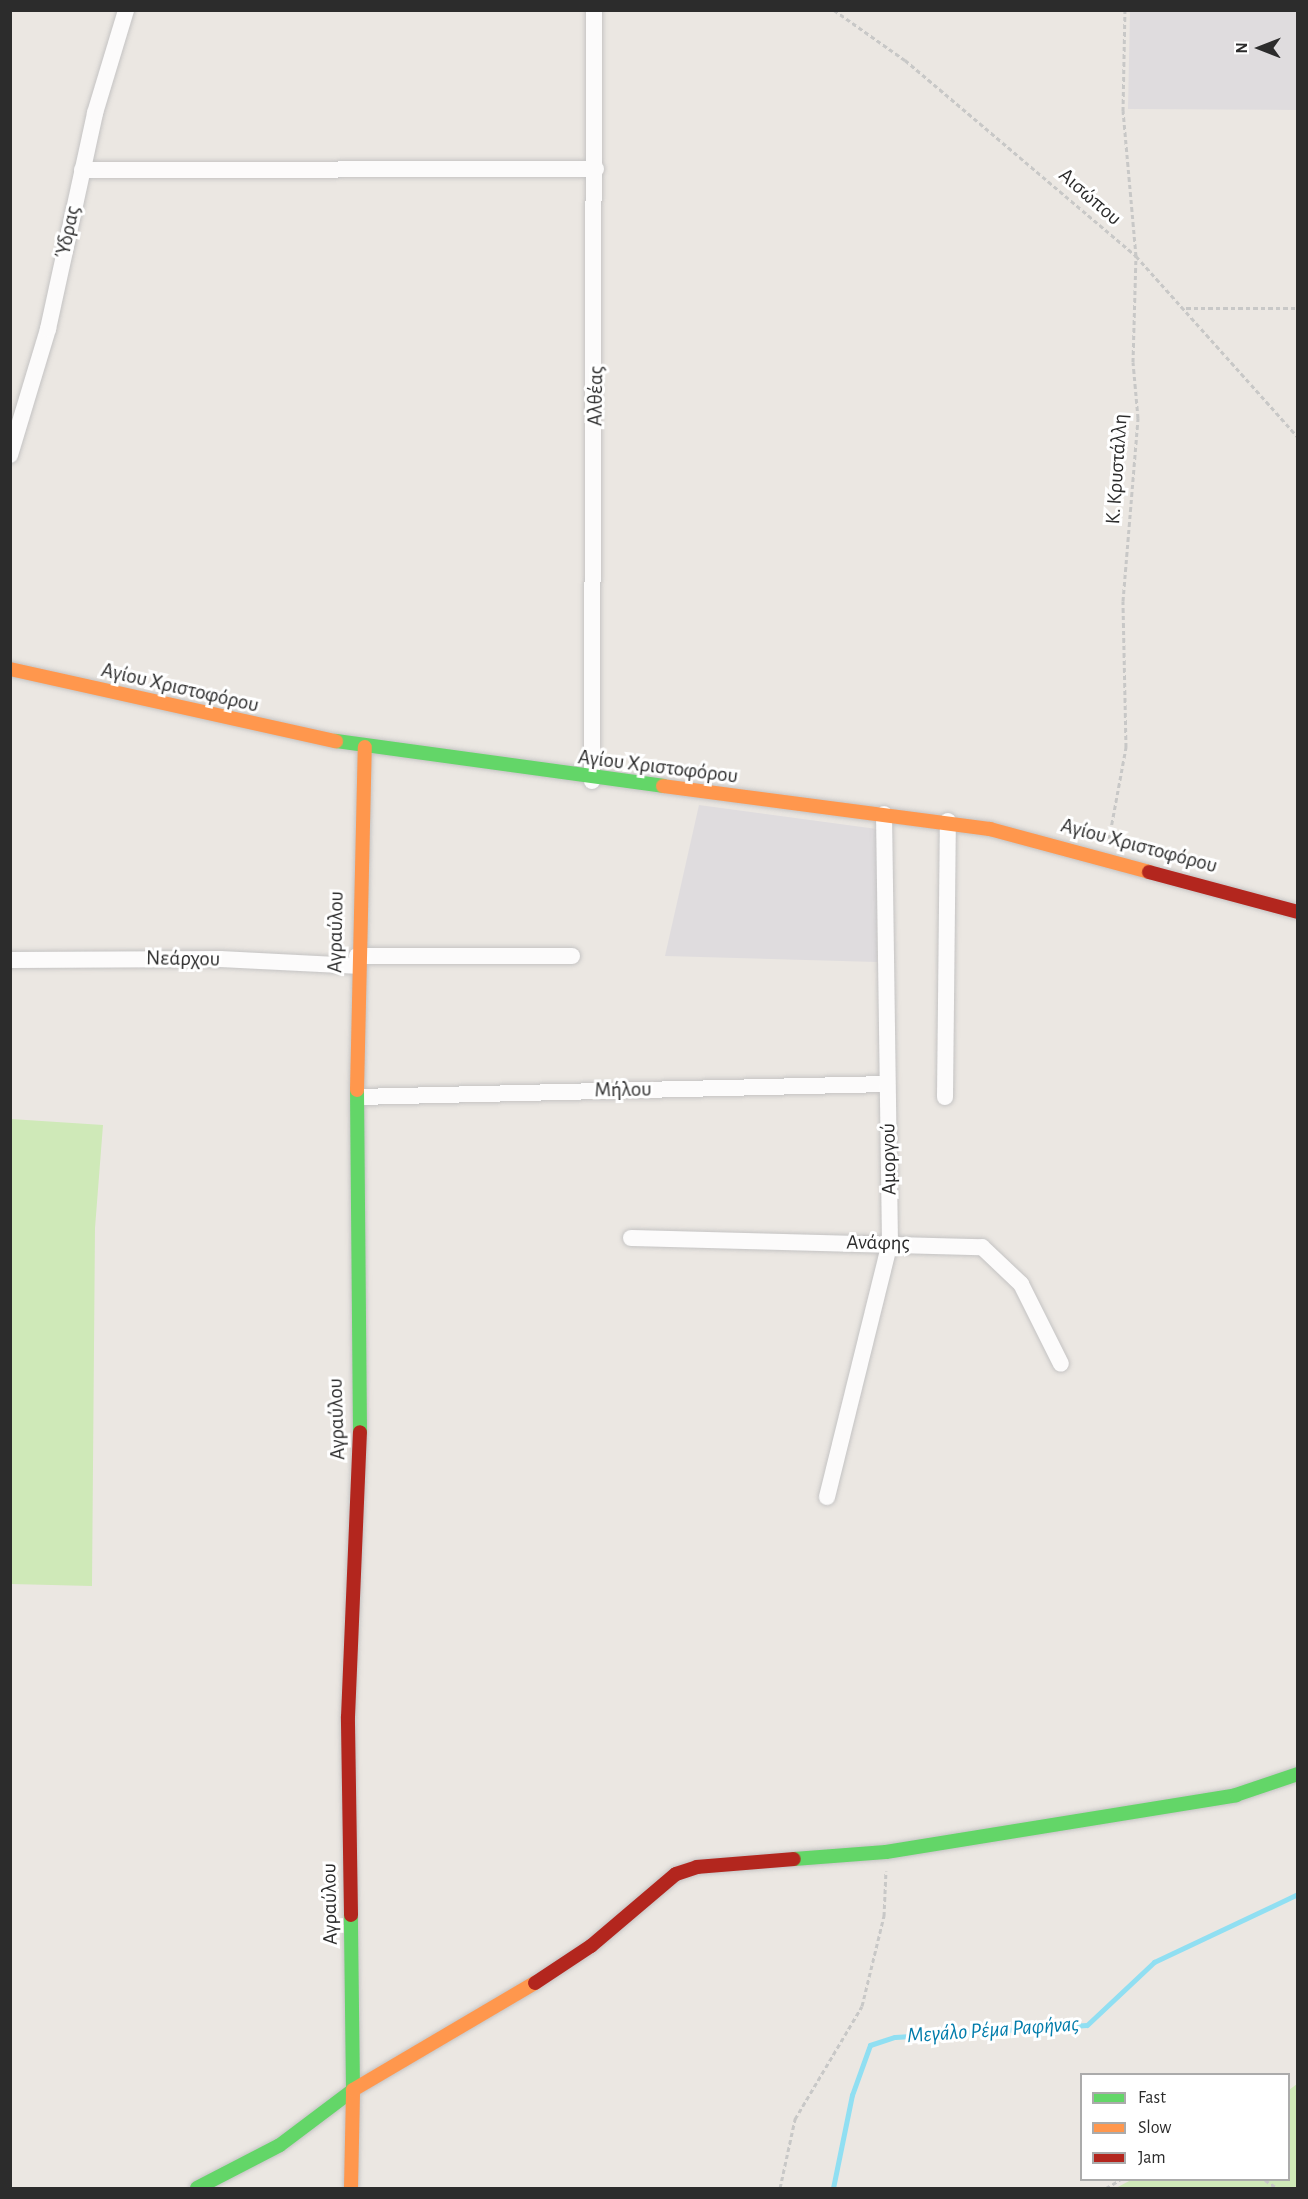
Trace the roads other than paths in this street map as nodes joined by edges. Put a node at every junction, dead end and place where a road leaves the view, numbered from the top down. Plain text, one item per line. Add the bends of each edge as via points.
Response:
1 (126, 10) edge
2 (594, 10) edge
3 (596, 169) junction
4 (82, 170) junction
5 (10, 455) edge
6 (10, 669) edge
7 (365, 747) junction
8 (592, 781) junction
9 (884, 814) junction
10 (948, 822) junction
11 (1298, 912) edge
12 (572, 956) dead end
13 (10, 960) edge
14 (356, 961) junction
15 (887, 1084) junction
16 (358, 1097) junction
17 (945, 1097) dead end
18 (631, 1238) dead end
19 (890, 1243) junction
20 (1061, 1364) dead end
21 (827, 1497) dead end
22 (1298, 1774) edge
23 (353, 2090) junction
24 (197, 2188) edge
25 (351, 2188) edge

1 - 4 street, Ύδρας
2 - 3 street, Αλθέας
3 - 4 street
3 - 8 street, Αλθέας
4 - 5 street, Ύδρας via 48,329
6 - 7 street, Αγίου Χριστοφόρου via 123,698
7 - 8 street, Αγίου Χριστοφόρου
7 - 14 street, Αγραύλου
8 - 9 street, Αγίου Χριστοφόρου
9 - 10 street, Αγίου Χριστοφόρου
9 - 15 street, Αμοργού
10 - 11 street, Αγίου Χριστοφόρου via 1105,857
10 - 17 street
12 - 14 street, Νεάρχου
13 - 14 street, Νεάρχου
14 - 16 street, Αγραύλου
15 - 16 street, Μήλου
15 - 19 street, Αμοργού
16 - 23 street, Αγραύλου via 360,1494 348,1717
18 - 19 street, Ανάφης
19 - 20 street, Ανάφης via 982,1247 1021,1284
19 - 21 street, Αμοργού
22 - 23 street via 1236,1795 886,1852 754,1860 676,1874 626,1911 591,1946 539,1981
23 - 24 street via 280,2145
23 - 25 street, Αγραύλου

